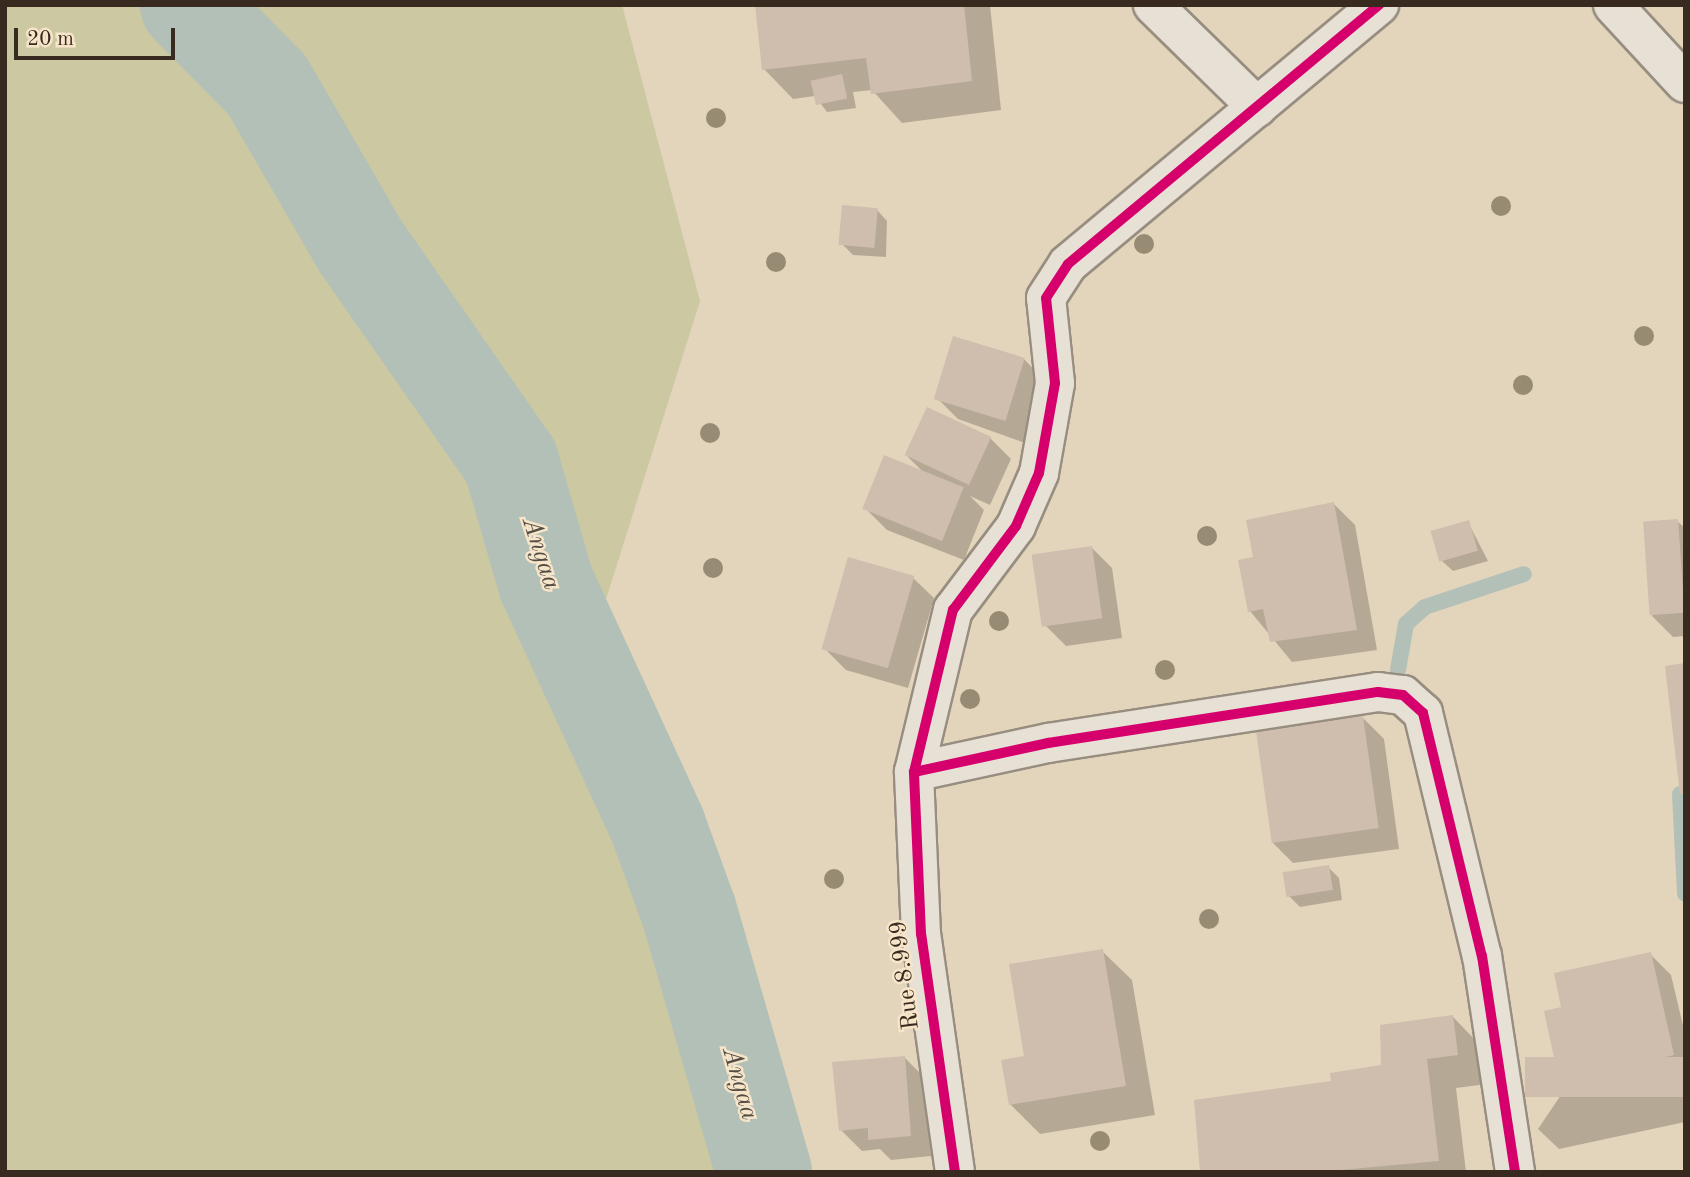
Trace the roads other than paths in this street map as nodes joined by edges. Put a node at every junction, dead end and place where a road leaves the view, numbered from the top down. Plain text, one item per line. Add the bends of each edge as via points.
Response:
1 (1153, 5) edge
2 (1379, 5) edge
3 (1613, 5) edge
4 (1685, 83) edge
5 (1256, 107) junction
6 (914, 772) junction
7 (955, 1172) edge
8 (1515, 1172) edge

1 - 5 street
2 - 5 street, Rue 8.999
3 - 4 street
5 - 6 street, Rue 8.999 via 1068,264 1046,298 1055,383 1039,473 1016,526 953,610
6 - 7 street, Rue 8.999 via 921,934
6 - 8 street via 1048,743 1378,692 1403,695 1423,713 1482,956

